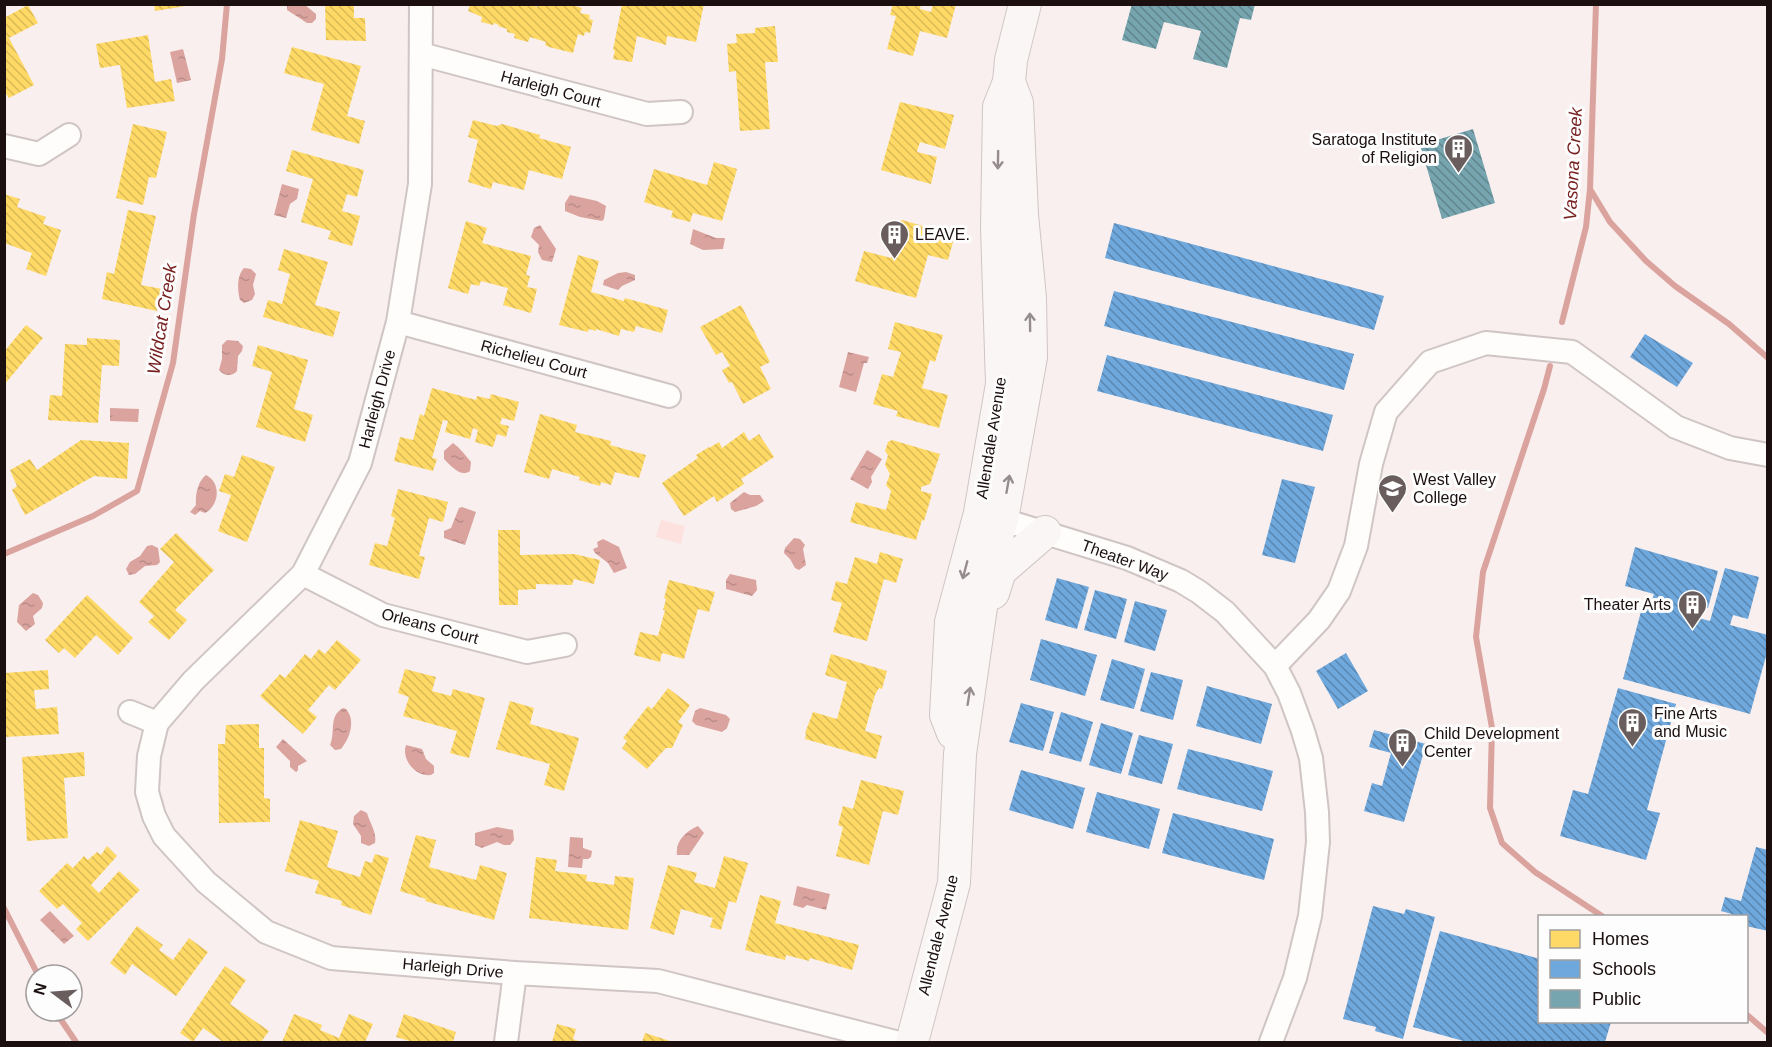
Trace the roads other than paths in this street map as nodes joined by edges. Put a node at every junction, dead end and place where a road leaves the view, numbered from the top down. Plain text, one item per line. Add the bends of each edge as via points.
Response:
1 (421, 4) edge
2 (1025, 4) edge
3 (421, 54) junction
4 (681, 112) dead end
5 (69, 135) dead end
6 (4, 146) edge
7 (398, 322) junction
8 (669, 396) dead end
9 (1767, 455) edge
10 (991, 516) junction
11 (1045, 532) junction
12 (303, 574) junction
13 (978, 636) junction
14 (565, 645) dead end
15 (1275, 666) junction
16 (130, 712) dead end
17 (157, 723) junction
18 (960, 754) junction
19 (515, 973) junction
20 (506, 1042) edge
21 (895, 1042) edge
22 (912, 1042) edge
23 (1271, 1042) edge

1 - 3 street, Harleigh Drive
2 - 10 street, Allendale Avenue via 1009,82 999,107 996,228 1002,384
3 - 4 street, Harleigh Court via 647,114
3 - 7 street, Harleigh Drive via 420,184
5 - 6 street via 39,154
7 - 8 street, Richelieu Court
7 - 12 street, Harleigh Drive via 360,463
9 - 15 street via 1730,448 1676,427 1572,352 1486,343 1430,362 1386,412 1371,464 1356,546 1342,584 1319,620
10 - 11 street, Theater Way
10 - 13 street, Allendale Avenue
10 -> 18 street, Allendale Avenue via 951,622 946,715
11 - 13 street via 1000,571
11 - 15 street, Theater Way via 1127,558 1181,581 1225,612
12 - 14 street, Orleans Court via 383,615 526,652
12 - 17 street, Harleigh Drive via 193,681
18 -> 13 street, Allendale Avenue
15 - 23 street, Theater Way via 1289,693 1311,758 1318,842 1308,927 1295,978
16 - 17 street
17 - 19 street, Harleigh Drive via 149,756 147,792 164,836 206,882 266,932 331,958
18 - 22 street, Allendale Avenue via 954,882
19 - 20 street
19 - 21 street, Harleigh Drive via 658,981

